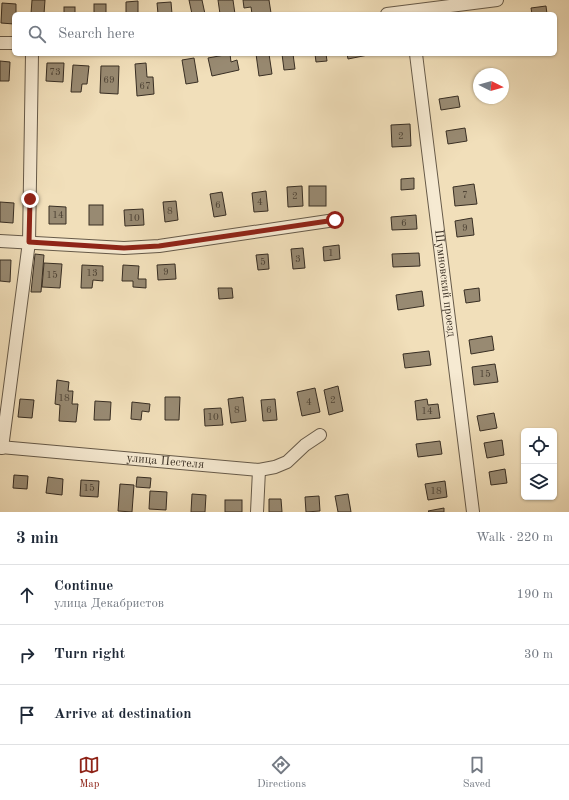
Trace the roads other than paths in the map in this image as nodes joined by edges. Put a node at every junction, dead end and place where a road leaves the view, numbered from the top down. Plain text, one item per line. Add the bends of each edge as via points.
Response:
1 (497, 0) edge
2 (410, 12) edge
3 (0, 42) edge
4 (12, 43) edge
5 (32, 56) edge
6 (416, 56) edge
7 (335, 220) dead end
8 (0, 241) edge
9 (29, 242) junction
10 (320, 435) dead end
11 (1, 448) edge
12 (259, 470) junction
13 (257, 512) edge
14 (473, 512) edge

1 - 2 street
3 - 4 street
5 - 9 street
6 - 14 street, Шумновский проезд
7 - 9 street via 159,246 124,248
8 - 9 street
9 - 11 street
10 - 12 street, улица Пестеля via 287,462
11 - 12 street, улица Пестеля
12 - 13 street

